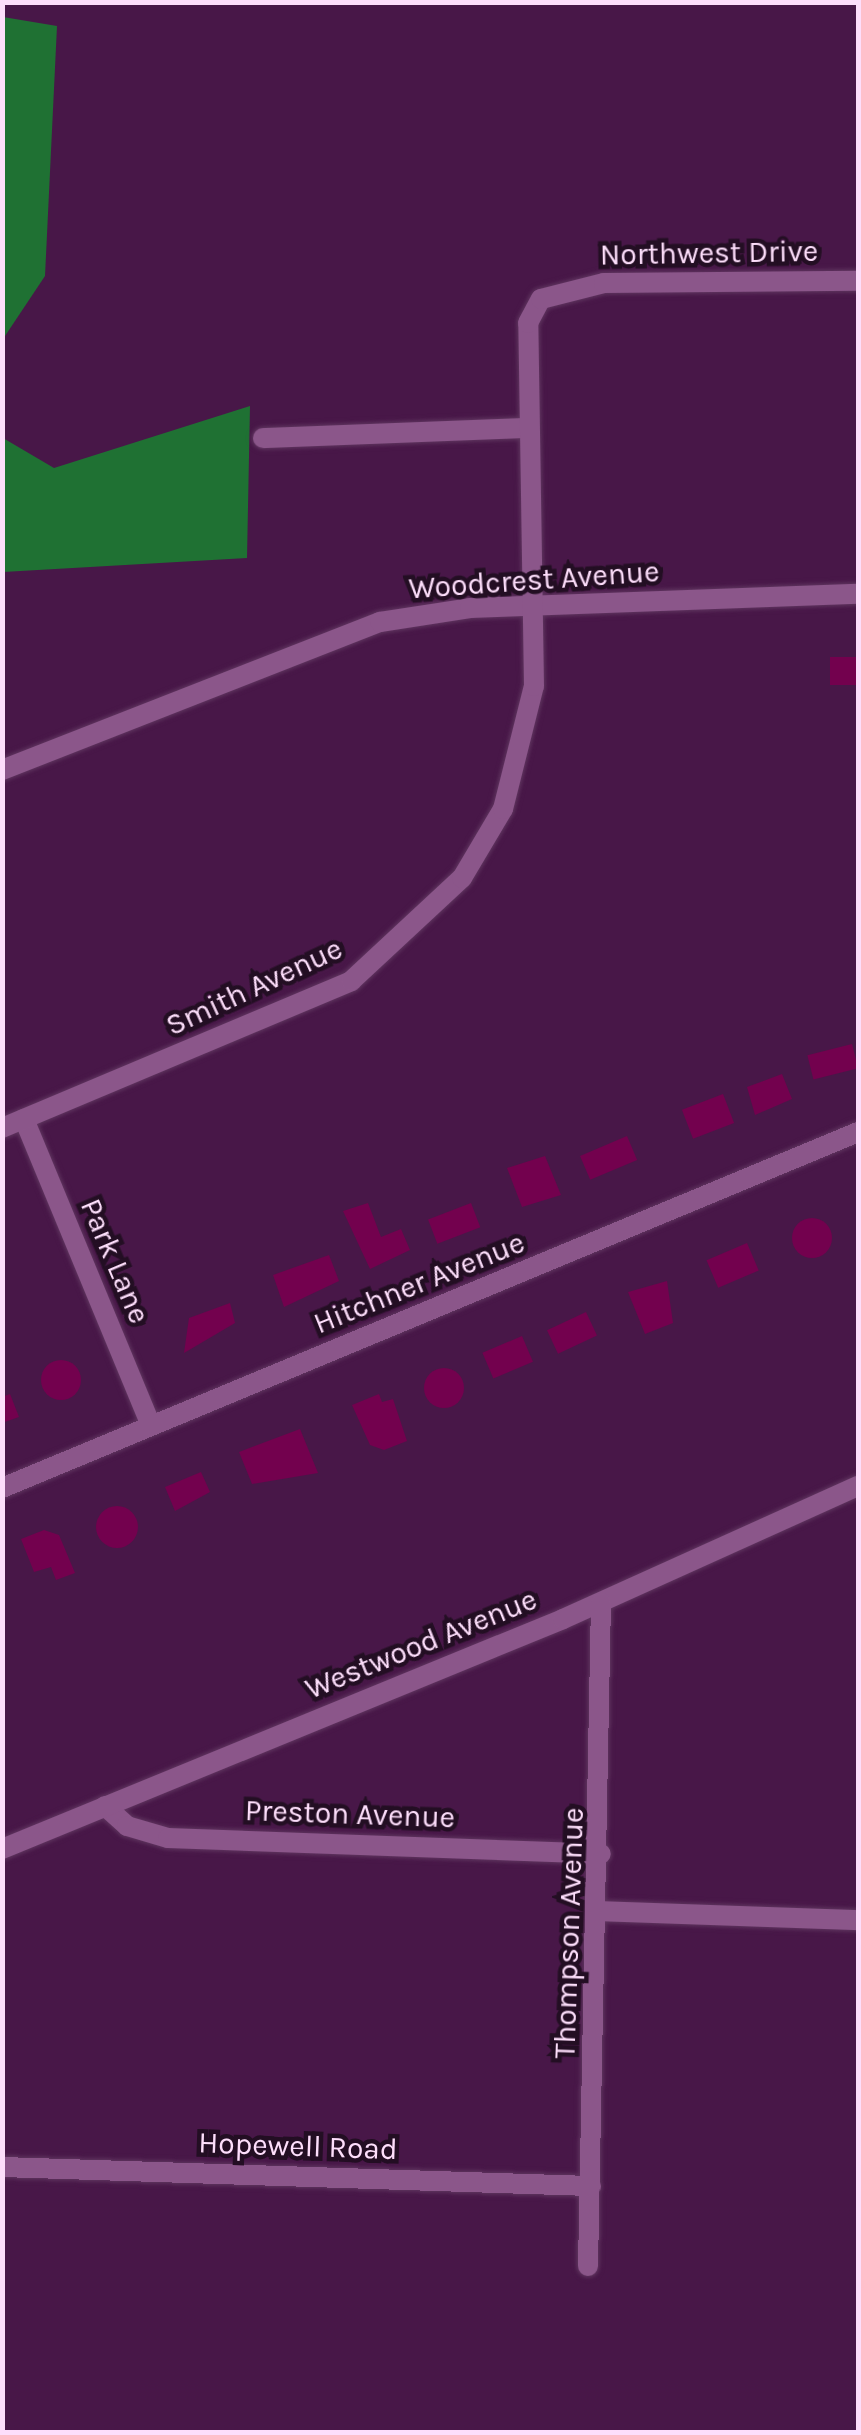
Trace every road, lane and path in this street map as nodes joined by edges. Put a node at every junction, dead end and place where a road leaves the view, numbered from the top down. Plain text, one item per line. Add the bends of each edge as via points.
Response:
1 (858, 282) edge
2 (528, 428) junction
3 (262, 438) dead end
4 (858, 594) edge
5 (535, 606) junction
6 (2, 770) edge
7 (24, 1119) junction
8 (2, 1128) edge
9 (858, 1132) edge
10 (151, 1425) junction
11 (858, 1486) edge
12 (2, 1488) edge
13 (601, 1602) junction
14 (106, 1806) junction
15 (2, 1849) edge
16 (601, 1854) junction
17 (600, 1911) junction
18 (858, 1920) edge
19 (2, 2167) edge
20 (591, 2186) junction
21 (588, 2266) dead end

1 - 2 street, Northwest Drive via 604,283 553,292 528,323
2 - 3 street
2 - 5 street, Smith Avenue
4 - 5 street, Woodcrest Avenue
5 - 6 street, Woodcrest Avenue via 349,630
5 - 7 street, Smith Avenue via 534,686 516,770 481,847 436,910 351,980
7 - 8 street, Smith Avenue
7 - 10 street, Park Lane
9 - 10 street, Hitchner Avenue
10 - 12 street, Hitchner Avenue
11 - 13 street, Westwood Avenue
13 - 14 street, Westwood Avenue
13 - 16 street, Thompson Avenue
14 - 15 street, Westwood Avenue
14 - 16 street, Preston Avenue via 127,1826 168,1838
16 - 17 street, Thompson Avenue
17 - 18 street
17 - 20 street, Thompson Avenue
19 - 20 street, Hopewell Road
20 - 21 street, Thompson Avenue

